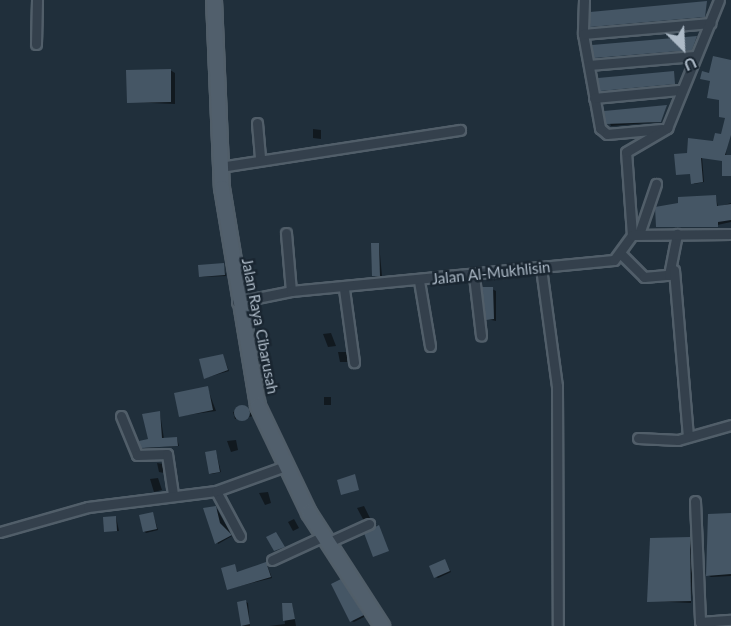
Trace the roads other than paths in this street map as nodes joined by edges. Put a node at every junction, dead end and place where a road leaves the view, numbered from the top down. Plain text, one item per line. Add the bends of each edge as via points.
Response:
1 (37, 0) edge
2 (214, 0) edge
3 (584, 0) edge
4 (719, 0) edge
5 (711, 23) junction
6 (583, 34) junction
7 (36, 44) dead end
8 (695, 56) junction
9 (588, 65) junction
10 (679, 90) junction
11 (594, 98) junction
12 (257, 123) dead end
13 (667, 128) junction
14 (460, 130) dead end
15 (260, 158) junction
16 (220, 166) junction
17 (656, 184) dead end
18 (286, 233) dead end
19 (636, 234) junction
20 (677, 234) junction
21 (731, 234) edge
22 (622, 255) junction
23 (541, 268) junction
24 (674, 270) junction
25 (474, 276) junction
26 (419, 281) junction
27 (344, 289) junction
28 (291, 291) junction
29 (237, 302) junction
30 (481, 336) dead end
31 (430, 346) dead end
32 (354, 362) dead end
33 (121, 416) dead end
34 (731, 425) edge
35 (688, 436) junction
36 (638, 438) dead end
37 (285, 466) junction
38 (216, 491) junction
39 (173, 494) junction
40 (694, 501) dead end
41 (369, 524) dead end
42 (0, 532) edge
43 (240, 536) dead end
44 (327, 539) junction
45 (272, 560) dead end
46 (731, 620) edge
47 (382, 626) edge
48 (558, 626) edge

1 - 7 street
2 - 16 main road, Jalan Raya Cibarusah
3 - 6 street
4 - 5 street
5 - 6 street
5 - 8 street
6 - 9 street
8 - 9 street
8 - 10 street
9 - 11 street
10 - 11 street
10 - 13 street
11 - 13 street via 600,128 607,134
12 - 15 street
13 - 19 street via 626,152
14 - 15 street
15 - 16 street
16 - 29 main road, Jalan Raya Cibarusah
17 - 19 street
18 - 28 street
19 - 20 street
19 - 22 street
20 - 21 street
20 - 24 street
22 - 23 street, Jalan Al-Mukhlisin
22 - 24 street via 644,277 663,277
23 - 25 street, Jalan Al-Mukhlisin
23 - 48 street via 557,386
24 - 35 street
25 - 26 street, Jalan Al-Mukhlisin
25 - 30 street
26 - 27 street, Jalan Al-Mukhlisin
26 - 31 street
27 - 28 street, Jalan Al-Mukhlisin
27 - 32 street
28 - 29 street, Jalan Al-Mukhlisin
29 - 37 main road, Jalan Raya Cibarusah via 258,406
33 - 39 street via 137,456 166,454
34 - 35 street
35 - 36 street
37 - 38 street
37 - 44 main road, Jalan Raya Cibarusah
38 - 39 street
38 - 43 street
39 - 42 street via 88,507
40 - 46 street via 700,622
41 - 44 street
44 - 45 street
44 - 47 main road, Jalan Raya Cibarusah

